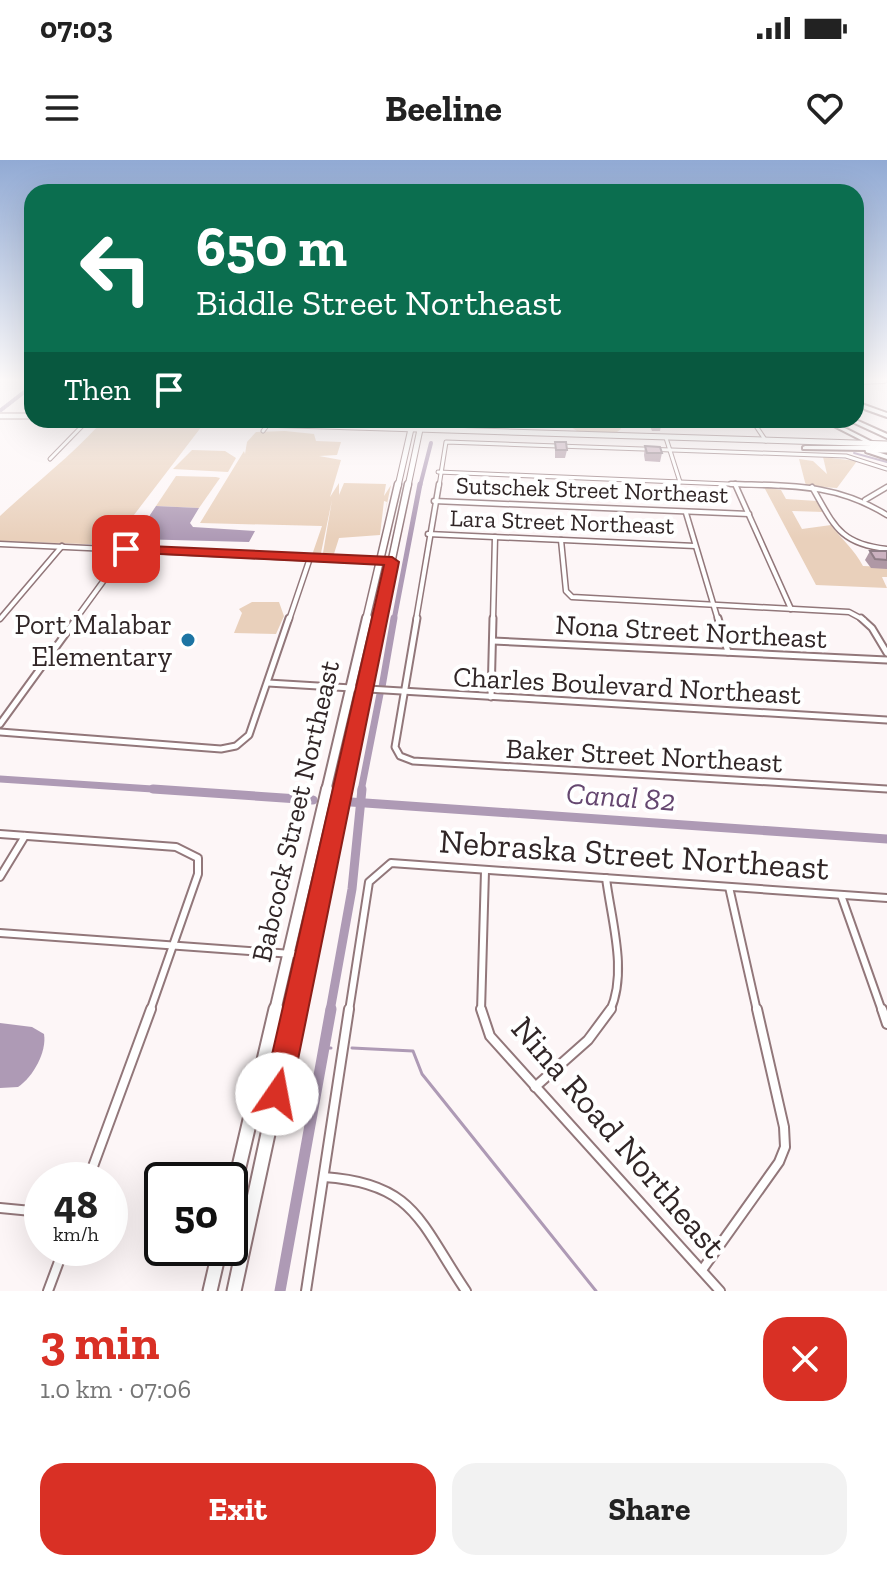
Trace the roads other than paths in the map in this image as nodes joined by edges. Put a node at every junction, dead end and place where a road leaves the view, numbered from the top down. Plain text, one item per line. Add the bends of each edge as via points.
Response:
1 (75, 434) edge
2 (409, 434) edge
3 (419, 434) edge
4 (443, 434) edge
5 (541, 434) edge
6 (556, 434) junction
7 (757, 434) edge
8 (760, 434) edge
9 (852, 434) joint
10 (539, 441) junction
11 (667, 443) junction
12 (753, 443) junction
13 (843, 443) junction
14 (871, 443) junction
15 (766, 444) junction
16 (805, 448) junction
17 (862, 450) joint
18 (884, 450) edge
19 (771, 453) junction
20 (50, 459) dead end
21 (887, 469) edge
22 (438, 472) junction
23 (680, 482) junction
24 (735, 484) junction
25 (812, 487) junction
26 (887, 487) edge
27 (394, 500) junction
28 (434, 501) junction
29 (864, 501) junction
30 (402, 506) junction
31 (686, 513) junction
32 (749, 514) junction
33 (887, 515) edge
34 (428, 534) junction
35 (495, 537) junction
36 (561, 540) junction
37 (0, 544) edge
38 (62, 546) junction
39 (695, 546) junction
40 (126, 549) junction
41 (887, 549) edge
42 (310, 558) junction
43 (386, 561) junction
44 (714, 606) junction
45 (791, 609) junction
46 (0, 619) edge
47 (493, 641) junction
48 (728, 652) junction
49 (887, 653) edge
50 (887, 660) edge
51 (268, 683) junction
52 (351, 688) junction
53 (364, 689) junction
54 (403, 693) junction
55 (491, 697) junction
56 (887, 720) edge
57 (0, 724) edge
58 (0, 732) edge
59 (887, 789) edge
60 (0, 834) edge
61 (25, 836) junction
62 (485, 871) junction
63 (0, 877) edge
64 (606, 878) junction
65 (729, 887) junction
66 (841, 895) junction
67 (887, 898) edge
68 (0, 933) edge
69 (174, 947) junction
70 (289, 954) junction
71 (307, 955) junction
72 (887, 1024) edge
73 (535, 1087) junction
74 (95, 1162) edge
75 (240, 1162) edge
76 (324, 1177) junction
77 (0, 1208) edge
78 (24, 1210) edge
79 (57, 1266) edge
80 (216, 1266) edge
81 (702, 1270) junction
82 (48, 1291) edge
83 (210, 1291) edge
84 (234, 1291) edge
85 (306, 1291) edge
86 (466, 1291) edge
87 (720, 1291) edge

1 - 20 street
2 - 27 main road, Babcock Street Northeast
3 - 30 main road, Babcock Street Northeast
4 - 10 main road
5 - 6 main road
6 - 10 main road
6 - 11 main road
7 - 12 street
8 - 15 street
9 - 13 highway via 856,440
9 - 14 highway
10 - 11 main road
10 - 22 street via 446,442
11 - 12 main road
11 - 19 street
11 - 23 street
12 - 15 main road
13 - 14 main road
13 - 15 main road
14 - 18 highway
15 - 16 main road
15 - 19 street
16 - 17 main road
16 - 18 highway
17 - 18 highway
19 - 21 street via 852,456
22 - 23 street
22 - 28 street
23 - 24 street
24 - 25 street
24 - 32 street
25 - 29 street
25 - 41 street via 843,538
26 - 29 street
27 - 30 main road
27 - 43 main road, Babcock Street Northeast
28 - 31 street, Sutschek Street Northeast
28 - 34 street
29 - 33 street
30 - 43 main road, Babcock Street Northeast
31 - 32 street, Sutschek Street Northeast
31 - 39 street
32 - 45 street
34 - 35 street, Lara Street Northeast
34 - 54 street
35 - 36 street, Lara Street Northeast
35 - 47 street
36 - 39 street, Lara Street Northeast
36 - 44 street via 566,591 572,597
37 - 38 street
38 - 40 street
38 - 46 street
39 - 44 street
40 - 42 street
40 - 57 street
42 - 43 street
42 - 51 street
43 - 52 main road, Babcock Street Northeast
43 - 53 main road, Babcock Street Northeast
44 - 45 street
44 - 48 street
45 - 49 street via 863,617
47 - 48 street, Nona Street Northeast
47 - 55 street
48 - 50 street, Nona Street Northeast
51 - 52 street, Charles Boulevard Northeast
51 - 58 street via 249,735 236,746 221,749
52 - 53 street, Charles Boulevard Northeast
52 - 70 main road, Babcock Street Northeast
53 - 54 street, Charles Boulevard Northeast
53 - 71 main road, Babcock Street Northeast
54 - 55 street, Charles Boulevard Northeast
54 - 59 street, Baker Street Northeast via 395,747 400,756 413,761
55 - 56 street, Charles Boulevard Northeast
60 - 61 street
61 - 63 street
61 - 69 street via 176,847 194,853 198,874
62 - 64 street, Nebraska Street Northeast
62 - 73 street, Nina Road Northeast via 481,1011 490,1036
62 - 76 street, Nebraska Street Northeast via 391,863 369,882
64 - 65 street, Nebraska Street Northeast
64 - 73 street via 616,977 613,1005 592,1033
65 - 66 street, Nebraska Street Northeast
65 - 81 street via 785,1147
66 - 67 street, Nebraska Street Northeast
66 - 72 street
68 - 69 street
69 - 70 street
69 - 74 street
70 - 71 street
70 - 75 main road, Babcock Street Northeast
71 - 84 main road, Babcock Street Northeast
73 - 81 street, Nina Road Northeast
76 - 85 street
76 - 86 street via 371,1180 395,1192
77 - 78 street
79 - 82 street
80 - 83 main road
81 - 87 street, Nina Road Northeast

